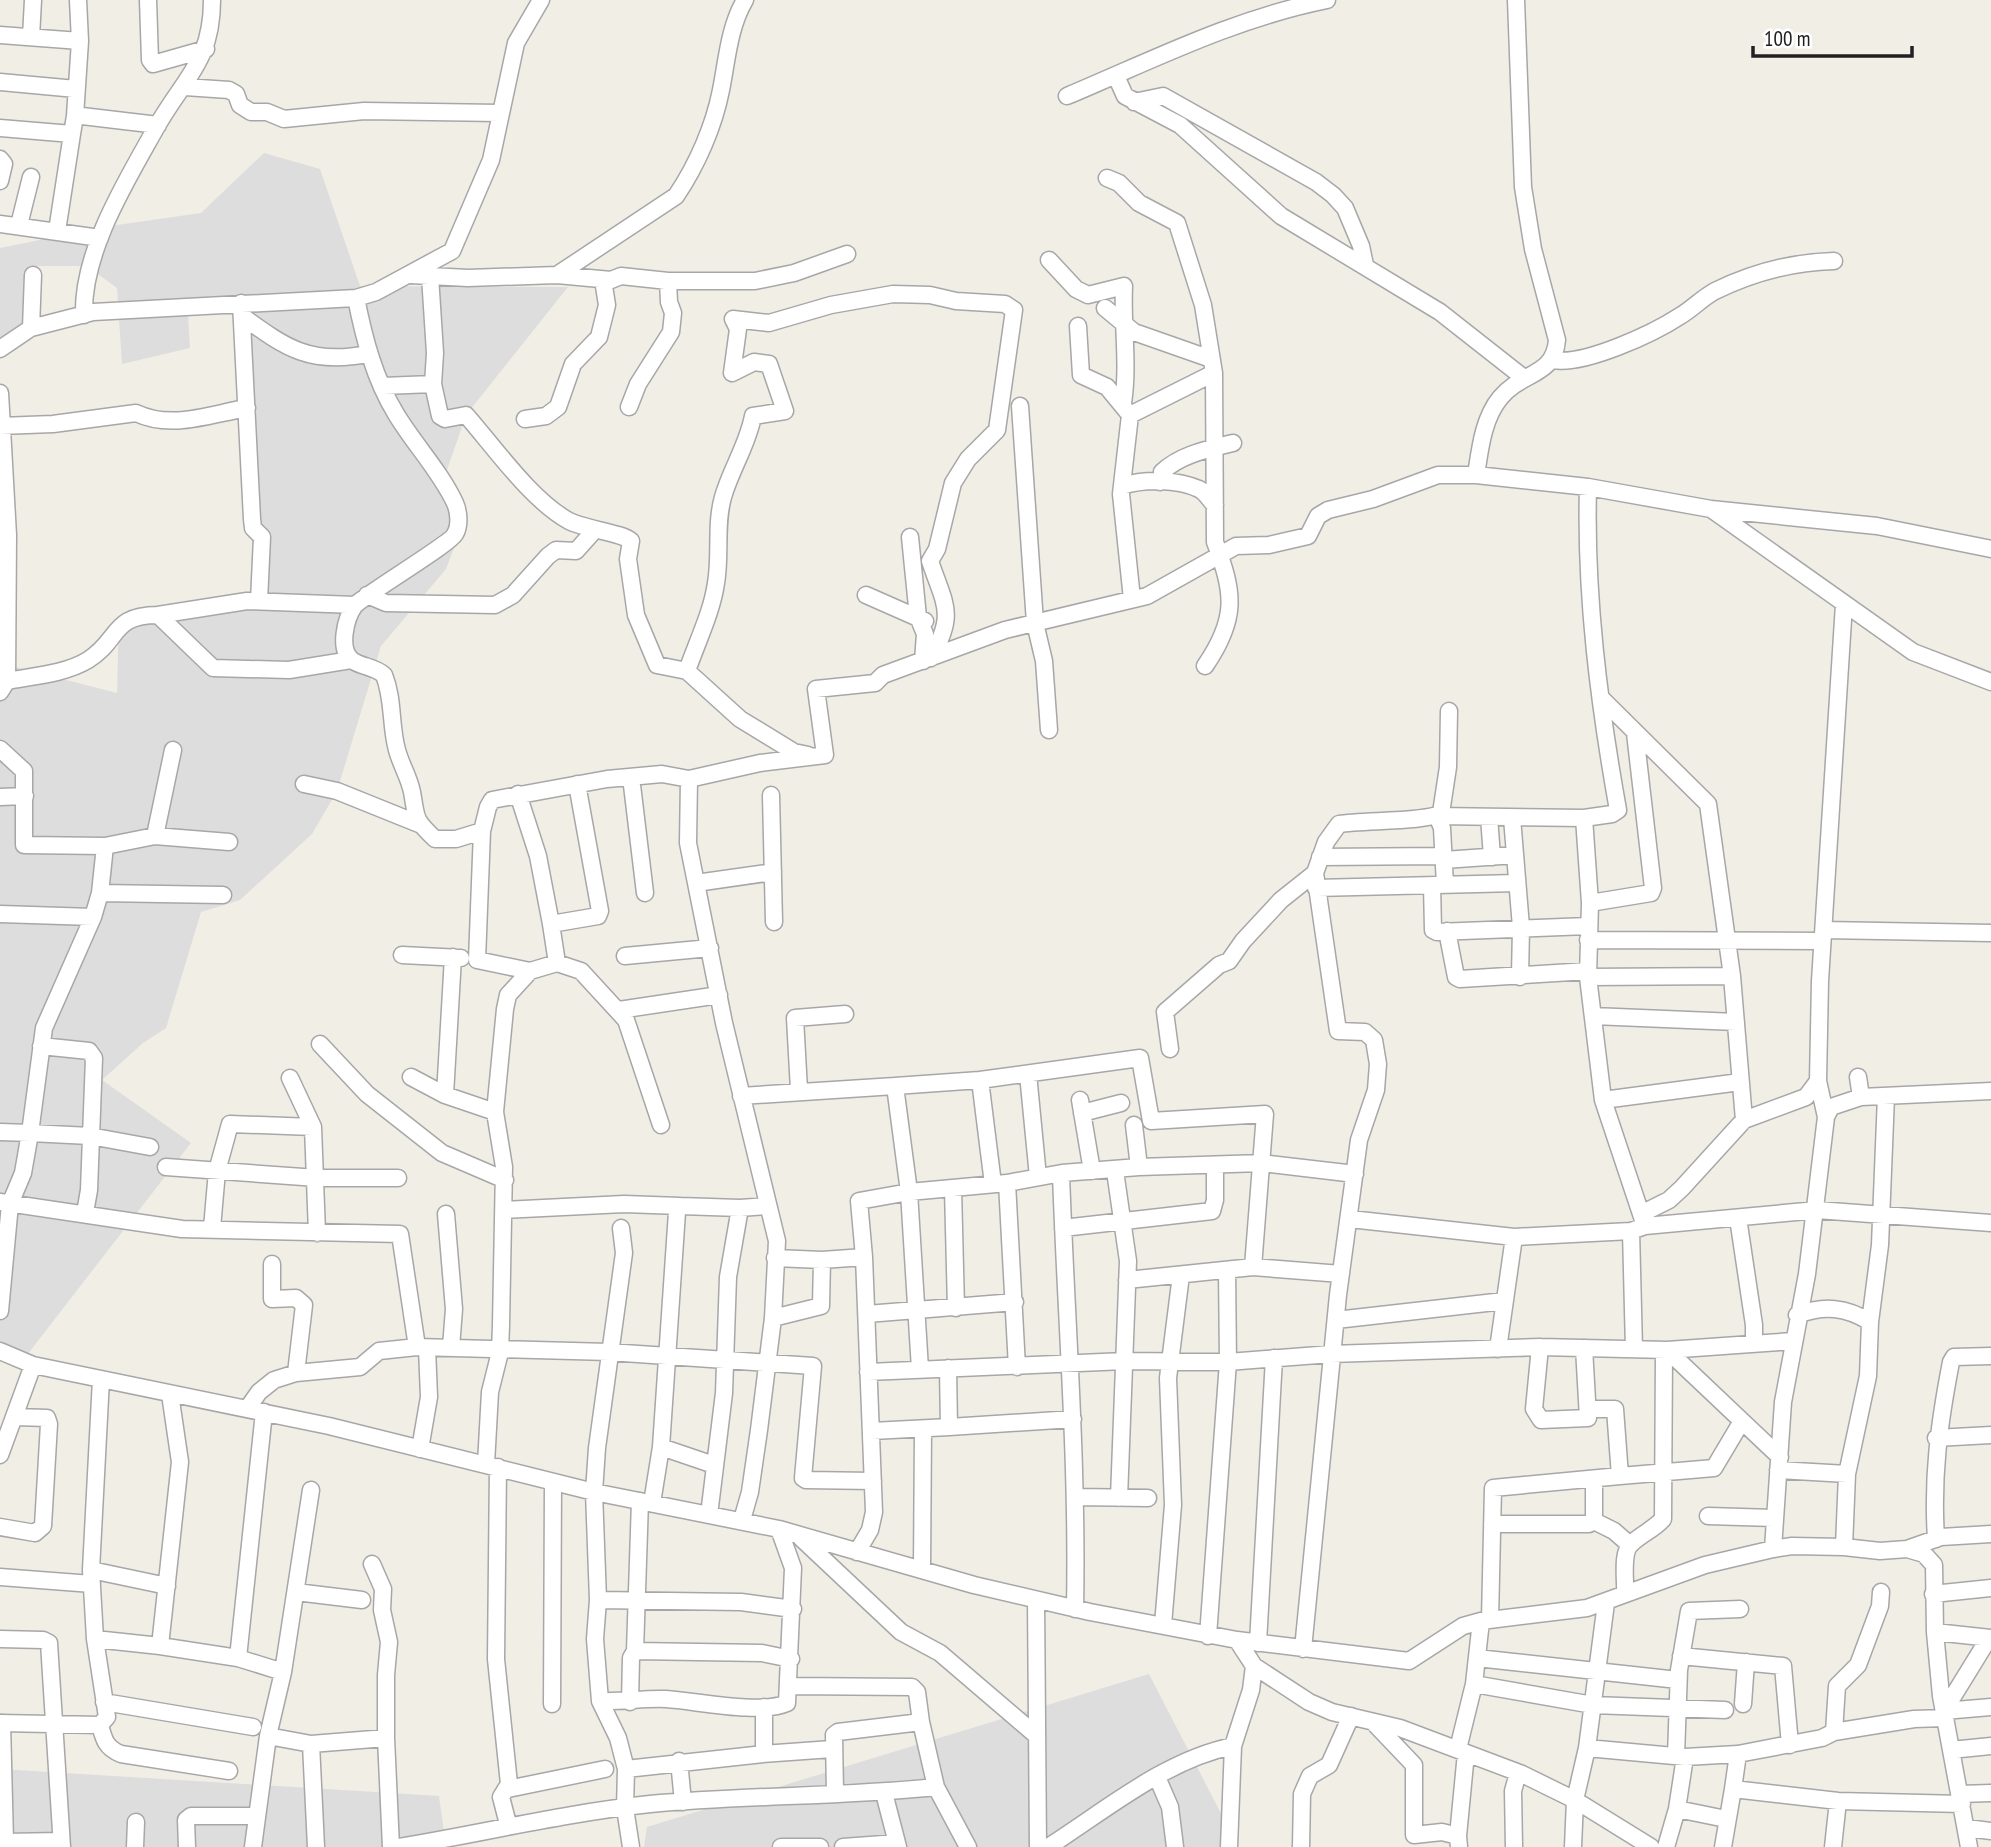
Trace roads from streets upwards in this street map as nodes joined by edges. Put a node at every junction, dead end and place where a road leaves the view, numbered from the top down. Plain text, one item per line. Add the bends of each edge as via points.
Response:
1 (33, 0) edge
2 (78, 0) edge
3 (148, 0) edge
4 (212, 0) edge
5 (541, 0) edge
6 (745, 0) edge
7 (1327, 0) edge
8 (1516, 0) edge
9 (1266, 7) edge
10 (0, 35) edge
11 (31, 37) junction
12 (80, 41) junction
13 (206, 49) junction
14 (1116, 76) junction
15 (0, 82) edge
16 (185, 87) junction
17 (76, 89) junction
18 (1067, 96) dead end
19 (1134, 102) junction
20 (500, 113) junction
21 (75, 116) junction
22 (158, 125) junction
23 (0, 128) edge
24 (72, 134) junction
25 (0, 159) edge
26 (31, 177) dead end
27 (1107, 178) dead end
28 (0, 181) edge
29 (0, 223) edge
30 (19, 225) junction
31 (57, 231) junction
32 (100, 238) junction
33 (847, 254) dead end
34 (1049, 260) dead end
35 (1835, 261) dead end
36 (1364, 265) junction
37 (33, 275) dead end
38 (410, 275) junction
39 (557, 275) junction
40 (430, 276) junction
41 (603, 279) junction
42 (668, 281) junction
43 (356, 298) junction
44 (1105, 309) dead end
45 (242, 310) junction
46 (85, 315) junction
47 (1122, 323) junction
48 (1078, 326) dead end
49 (31, 327) junction
50 (8, 335) edge
51 (0, 349) edge
52 (368, 354) junction
53 (1553, 360) junction
54 (1212, 366) junction
55 (1524, 378) junction
56 (433, 384) junction
57 (383, 386) junction
58 (0, 393) edge
59 (1020, 406) dead end
60 (629, 407) dead end
61 (247, 408) junction
62 (1126, 409) junction
63 (526, 419) dead end
64 (1, 426) edge
65 (1233, 443) dead end
66 (1214, 448) junction
67 (1476, 475) junction
68 (1160, 482) junction
69 (1122, 486) junction
70 (1588, 487) junction
71 (1215, 505) junction
72 (1711, 509) junction
73 (594, 531) junction
74 (910, 537) dead end
75 (1991, 549) edge
76 (1220, 556) junction
77 (4, 583) edge
78 (866, 594) dead end
79 (1132, 599) junction
80 (361, 600) junction
81 (259, 601) junction
82 (1844, 604) junction
83 (158, 615) junction
84 (918, 617) junction
85 (1035, 623) junction
86 (945, 632) junction
87 (4, 657) edge
88 (927, 659) junction
89 (351, 660) junction
90 (1205, 666) dead end
91 (687, 671) junction
92 (1991, 682) edge
93 (4, 687) edge
94 (1602, 699) junction
95 (1449, 711) dead end
96 (1049, 730) dead end
97 (1635, 733) junction
98 (0, 749) edge
99 (173, 750) dead end
100 (816, 757) junction
101 (1638, 759) junction
102 (1609, 761) junction
103 (631, 777) junction
104 (688, 779) junction
105 (304, 784) dead end
106 (577, 784) junction
107 (518, 794) junction
108 (771, 794) dead end
109 (25, 796) junction
110 (0, 797) edge
111 (1437, 816) junction
112 (1489, 817) junction
113 (1512, 818) junction
114 (1584, 818) junction
115 (419, 824) junction
116 (482, 831) junction
117 (155, 836) junction
118 (229, 842) dead end
119 (105, 846) junction
120 (1515, 855) junction
121 (1492, 857) junction
122 (1443, 858) junction
123 (773, 872) junction
124 (1317, 873) junction
125 (696, 883) junction
126 (1517, 883) junction
127 (1438, 885) junction
128 (100, 893) junction
129 (645, 893) dead end
130 (223, 895) dead end
131 (1590, 903) junction
132 (0, 914) edge
133 (93, 917) junction
134 (774, 922) dead end
135 (551, 924) junction
136 (1521, 927) junction
137 (1447, 931) junction
138 (1588, 933) junction
139 (1991, 933) edge
140 (1823, 936) junction
141 (1727, 939) junction
142 (710, 948) junction
143 (402, 955) dead end
144 (625, 956) dead end
145 (453, 957) junction
146 (477, 960) junction
147 (557, 963) junction
148 (530, 971) junction
149 (1588, 974) junction
150 (1520, 976) junction
151 (1732, 976) junction
152 (719, 995) junction
153 (619, 1010) junction
154 (845, 1014) dead end
155 (1592, 1016) junction
156 (1736, 1022) junction
157 (320, 1044) dead end
158 (41, 1046) junction
159 (1170, 1049) dead end
160 (1028, 1074) junction
161 (1858, 1076) dead end
162 (411, 1077) dead end
163 (290, 1078) dead end
164 (980, 1080) junction
165 (1818, 1081) junction
166 (1740, 1082) junction
167 (895, 1086) junction
168 (799, 1090) junction
169 (1991, 1091) edge
170 (445, 1095) junction
171 (741, 1096) junction
172 (1886, 1096) junction
173 (1861, 1097) junction
174 (1603, 1100) junction
175 (1121, 1103) dead end
176 (495, 1112) junction
177 (1826, 1117) junction
178 (1744, 1120) junction
179 (660, 1125) dead end
180 (1133, 1125) dead end
181 (313, 1127) junction
182 (0, 1132) edge
183 (30, 1133) junction
184 (90, 1136) junction
185 (150, 1147) dead end
186 (1262, 1163) junction
187 (1214, 1166) junction
188 (166, 1167) dead end
189 (1139, 1167) junction
190 (217, 1171) junction
191 (1092, 1171) junction
192 (1115, 1171) junction
193 (1061, 1174) junction
194 (1355, 1174) junction
195 (1038, 1177) junction
196 (317, 1178) junction
197 (398, 1178) dead end
198 (505, 1180) junction
199 (1000, 1184) junction
200 (953, 1189) junction
201 (909, 1192) junction
202 (5, 1203) edge
203 (680, 1206) junction
204 (768, 1206) junction
205 (740, 1208) junction
206 (503, 1210) junction
207 (1817, 1210) junction
208 (85, 1213) junction
209 (1881, 1213) junction
210 (446, 1214) dead end
211 (1738, 1218) junction
212 (1350, 1219) junction
213 (1123, 1223) junction
214 (1991, 1223) edge
215 (1639, 1224) junction
216 (212, 1228) junction
217 (621, 1228) dead end
218 (1063, 1228) junction
219 (317, 1233) junction
220 (1514, 1237) junction
221 (863, 1257) junction
222 (775, 1258) junction
223 (822, 1260) junction
224 (272, 1264) dead end
225 (1253, 1267) junction
226 (1227, 1270) junction
227 (1341, 1274) junction
228 (1181, 1275) junction
229 (1127, 1280) junction
230 (1504, 1301) junction
231 (1015, 1302) junction
232 (957, 1308) junction
233 (0, 1311) edge
234 (916, 1312) junction
235 (866, 1314) junction
236 (1797, 1315) junction
237 (773, 1318) junction
238 (1336, 1320) junction
239 (1870, 1322) junction
240 (1793, 1341) junction
241 (1754, 1344) junction
242 (450, 1347) junction
243 (422, 1348) junction
244 (1540, 1348) junction
245 (1584, 1348) junction
246 (1498, 1349) junction
247 (1634, 1349) junction
248 (1666, 1350) junction
249 (0, 1351) edge
250 (500, 1352) junction
251 (609, 1352) junction
252 (1331, 1354) junction
253 (667, 1356) junction
254 (1991, 1356) edge
255 (1275, 1358) junction
256 (725, 1359) junction
257 (1125, 1361) junction
258 (1228, 1362) junction
259 (1067, 1363) junction
260 (1170, 1363) junction
261 (767, 1364) junction
262 (33, 1365) junction
263 (1017, 1367) junction
264 (948, 1368) junction
265 (920, 1369) junction
266 (868, 1372) junction
267 (296, 1373) junction
268 (101, 1379) junction
269 (170, 1394) junction
270 (1588, 1409) junction
271 (255, 1411) junction
272 (16, 1417) junction
273 (1073, 1419) junction
274 (1742, 1421) junction
275 (949, 1427) junction
276 (923, 1429) junction
277 (873, 1431) junction
278 (1991, 1435) edge
279 (1936, 1438) junction
280 (661, 1447) junction
281 (420, 1449) junction
282 (0, 1455) edge
283 (1779, 1464) junction
284 (714, 1465) junction
285 (492, 1466) junction
286 (1664, 1474) junction
287 (1847, 1474) junction
288 (1620, 1476) junction
289 (1594, 1479) junction
290 (873, 1481) junction
291 (553, 1482) junction
292 (311, 1489) dead end
293 (594, 1492) junction
294 (1077, 1497) junction
295 (1119, 1498) junction
296 (1148, 1498) dead end
297 (646, 1502) junction
298 (709, 1515) junction
299 (1708, 1516) dead end
300 (1774, 1518) junction
301 (741, 1520) junction
302 (1594, 1521) junction
303 (1492, 1524) junction
304 (0, 1527) edge
305 (779, 1529) junction
306 (797, 1534) junction
307 (1991, 1534) edge
308 (1936, 1539) junction
309 (1630, 1545) junction
310 (1844, 1546) junction
311 (1773, 1549) junction
312 (1907, 1549) junction
313 (857, 1552) junction
314 (372, 1564) dead end
315 (922, 1569) junction
316 (0, 1577) edge
317 (92, 1577) junction
318 (167, 1586) junction
319 (1991, 1588) edge
320 (296, 1592) junction
321 (1881, 1592) dead end
322 (1625, 1594) junction
323 (1933, 1594) junction
324 (362, 1600) dead end
325 (598, 1600) junction
326 (1036, 1600) junction
327 (635, 1601) junction
328 (1606, 1603) junction
329 (793, 1609) junction
330 (1075, 1609) junction
331 (1740, 1609) dead end
332 (1486, 1620) junction
333 (1164, 1625) junction
334 (1935, 1632) junction
335 (1208, 1636) junction
336 (1990, 1638) edge
337 (0, 1639) edge
338 (94, 1639) junction
339 (1237, 1640) junction
340 (1258, 1643) junction
341 (160, 1646) junction
342 (1303, 1649) junction
343 (635, 1651) junction
344 (1681, 1656) junction
345 (238, 1658) junction
346 (1477, 1658) junction
347 (790, 1659) junction
348 (1746, 1661) junction
349 (1254, 1666) junction
350 (283, 1672) junction
351 (1598, 1673) junction
352 (1678, 1680) junction
353 (1475, 1684) junction
354 (789, 1686) junction
355 (600, 1701) junction
356 (104, 1702) junction
357 (630, 1702) junction
358 (552, 1704) dead end
359 (1743, 1704) dead end
360 (1593, 1705) junction
361 (764, 1707) junction
362 (1991, 1707) edge
363 (1725, 1710) dead end
364 (1678, 1711) junction
365 (1944, 1714) junction
366 (1351, 1716) junction
367 (1371, 1721) junction
368 (921, 1722) junction
369 (1, 1723) edge
370 (55, 1724) junction
371 (100, 1725) junction
372 (253, 1727) dead end
373 (1833, 1732) junction
374 (268, 1735) junction
375 (1037, 1736) junction
376 (386, 1738) junction
377 (311, 1744) junction
378 (1790, 1745) junction
379 (1233, 1746) junction
380 (1991, 1746) edge
381 (1587, 1748) junction
382 (832, 1749) junction
383 (1951, 1749) junction
384 (1462, 1751) junction
385 (762, 1754) junction
386 (1738, 1754) junction
387 (1681, 1756) junction
388 (679, 1761) junction
389 (605, 1769) dead end
390 (626, 1769) junction
391 (229, 1771) dead end
392 (1518, 1773) junction
393 (1157, 1777) junction
394 (936, 1787) junction
395 (508, 1789) junction
396 (1733, 1789) junction
397 (835, 1793) junction
398 (884, 1793) junction
399 (1991, 1793) edge
400 (2, 1798) edge
401 (1961, 1799) junction
402 (1575, 1800) junction
403 (1838, 1801) junction
404 (683, 1802) junction
405 (625, 1808) junction
406 (1677, 1809) junction
407 (257, 1816) junction
408 (1726, 1819) junction
409 (136, 1822) dead end
410 (508, 1824) junction
411 (1967, 1828) junction
412 (1991, 1831) edge
413 (461, 1841) edge
414 (1459, 1841) edge
415 (1630, 1841) edge
416 (5, 1844) edge
417 (61, 1844) edge
418 (897, 1845) edge
419 (135, 1847) edge
420 (187, 1847) edge
421 (253, 1847) edge
422 (316, 1847) edge
423 (391, 1847) edge
424 (399, 1847) edge
425 (631, 1847) edge
426 (781, 1847) edge
427 (820, 1847) edge
428 (844, 1847) edge
429 (968, 1847) edge
430 (1038, 1847) edge
431 (1048, 1847) edge
432 (1175, 1847) edge
433 (1229, 1847) edge
434 (1301, 1847) edge
435 (1514, 1847) edge
436 (1573, 1847) edge
437 (1651, 1847) edge
438 (1666, 1847) edge
439 (1723, 1847) edge
440 (1833, 1847) edge
441 (1969, 1847) edge

1 - 11 street
2 - 12 street
3 - 13 street via 153,64
4 - 13 street
5 - 20 street via 516,43
6 - 39 street via 728,47 710,127 681,188
7 - 9 street
8 - 53 street via 1523,187 1533,249 1557,340
9 - 14 street
10 - 11 street
11 - 12 street
12 - 17 street
13 - 16 street
14 - 18 street
14 - 19 street via 1125,96
15 - 17 street
16 - 20 street via 229,90 251,112 284,119 364,111
16 - 22 street
17 - 21 street
19 - 36 street via 1188,131 1281,216
19 - 36 street via 1163,96 1316,181 1345,208
20 - 38 street via 491,160 452,251
21 - 22 street
21 - 24 street
22 - 32 street
23 - 24 street
24 - 31 street
25 - 28 street via 4,164
26 - 30 street
27 - 54 street via 1139,203 1177,223 1203,305
29 - 30 street
30 - 31 street
31 - 32 street
32 - 46 street via 84,294
33 - 42 street via 755,281
34 - 47 street via 1076,289 1088,295 1124,286
35 - 53 street via 1793,263 1753,275 1623,343 1578,359
36 - 55 street via 1440,313
37 - 49 street
38 - 40 street
38 - 43 street
39 - 40 street
39 - 41 street
40 - 56 street
41 - 42 street via 621,276
41 - 63 street via 607,305 599,337 573,364 558,407 546,416
42 - 60 street via 671,332
43 - 45 street
43 - 52 street
44 - 47 street
45 - 46 street
45 - 52 street via 293,352 342,359
45 - 61 street
46 - 49 street
47 - 54 street
47 - 62 street via 1127,354
48 - 62 street via 1081,375 1107,387
49 - 50 street
50 - 51 street
52 - 57 street
53 - 55 street
54 - 62 street
54 - 66 street
55 - 67 street via 1499,399 1491,414
56 - 57 street
56 - 73 street via 440,416 466,415 551,508
57 - 80 street via 394,412 452,498 458,516 456,534 448,543
58 - 64 street
59 - 85 street
61 - 64 street via 179,422 136,413
61 - 81 street via 253,528 261,537
62 - 69 street
64 - 77 street
65 - 66 street
66 - 68 street via 1169,465
66 - 71 street
67 - 70 street
67 - 76 street via 1438,475 1328,510 1318,516 1308,536 1296,541 1236,546
68 - 69 street via 1143,479
68 - 71 street via 1199,489
69 - 79 street
70 - 72 street
70 - 94 street via 1586,560
71 - 76 street via 1215,541
72 - 75 street via 1877,526
72 - 82 street
73 - 80 street via 576,551 556,550 513,595 495,605
73 - 91 street via 626,536 631,541 628,559 636,615 650,652 657,665
74 - 84 street
76 - 79 street via 1186,577
76 - 90 street via 1226,566 1231,606
77 - 87 street
78 - 84 street
79 - 85 street
80 - 81 street
80 - 89 street via 349,613 345,631
81 - 83 street
82 - 92 street via 1922,657
82 - 140 street
83 - 89 street via 213,668 289,670
83 - 93 street via 125,621 85,662
84 - 86 street
84 - 88 street
85 - 88 street
85 - 96 street via 1044,661
86 - 88 street
86 - 91 street via 943,594 930,561 953,483 968,459 997,430 1014,310 1005,304 893,295 831,305 769,323 733,319 738,329 732,373 754,362 769,364 785,411 753,416 724,495 713,598
87 - 93 street
88 - 100 street via 883,675 875,683 816,689 825,755
89 - 115 street via 384,675 391,692 397,750
91 - 100 street via 740,719 794,752
94 - 97 street
94 - 102 street
95 - 111 street via 1445,802
97 - 101 street
97 - 141 street via 1708,804
98 - 109 street via 24,771
99 - 117 street
100 - 104 street via 760,763
101 - 102 street
101 - 131 street via 1651,893
102 - 114 street via 1618,810
103 - 104 street
103 - 106 street
103 - 129 street
104 - 125 street via 688,843
105 - 115 street via 337,791
106 - 107 street
106 - 135 street via 600,911 598,916
107 - 116 street via 492,800
107 - 135 street via 538,856
108 - 123 street
109 - 110 street
109 - 119 street via 24,845
111 - 112 street
111 - 122 street
111 - 124 street via 1339,824 1326,842
112 - 113 street
112 - 121 street
113 - 114 street
113 - 120 street
114 - 131 street
115 - 116 street via 435,839 456,839
116 - 146 street
117 - 118 street
117 - 119 street
119 - 128 street
120 - 121 street
120 - 126 street
121 - 122 street
122 - 124 street
122 - 127 street
123 - 125 street
123 - 134 street
124 - 127 street
124 - 159 street via 1281,900 1229,961 1165,1012
124 - 194 street via 1338,1031 1365,1032 1374,1040 1377,1057 1376,1090 1359,1140
125 - 142 street
126 - 127 street
126 - 136 street
127 - 137 street via 1433,930
128 - 130 street
128 - 133 street
131 - 138 street
132 - 133 street
133 - 158 street via 44,1028
135 - 147 street
136 - 137 street
136 - 138 street
136 - 150 street
137 - 150 street via 1456,977 1467,981
138 - 141 street
138 - 149 street
139 - 140 street
140 - 141 street
140 - 165 street
141 - 151 street
142 - 144 street
142 - 152 street
143 - 145 street
145 - 146 street
145 - 170 street
146 - 148 street
147 - 148 street
147 - 153 street via 581,971
148 - 176 street via 506,1000
149 - 150 street
149 - 151 street
149 - 155 street
151 - 156 street
152 - 153 street
152 - 171 street
153 - 179 street via 631,1032
154 - 168 street via 794,1018
155 - 156 street
155 - 174 street
156 - 166 street
157 - 198 street via 367,1094 442,1153
158 - 183 street
158 - 184 street via 93,1054
160 - 164 street
160 - 186 street via 1140,1058 1151,1121 1265,1114
160 - 195 street
161 - 173 street
162 - 170 street
163 - 181 street
164 - 167 street
164 - 199 street
165 - 177 street
165 - 178 street via 1806,1097
166 - 174 street
166 - 178 street
167 - 168 street
167 - 201 street
168 - 171 street
169 - 172 street
170 - 176 street
171 - 204 street
172 - 173 street
172 - 209 street
173 - 177 street via 1831,1107
174 - 215 street
175 - 191 street via 1081,1107
176 - 198 street
177 - 207 street
178 - 215 street via 1669,1200
180 - 189 street
181 - 190 street via 230,1124
181 - 196 street
182 - 183 street
183 - 184 street
183 - 202 street via 23,1173
184 - 185 street
184 - 208 street
186 - 187 street
186 - 194 street
186 - 225 street
187 - 189 street
187 - 213 street via 1212,1211
188 - 190 street
189 - 192 street
190 - 196 street
190 - 216 street
191 - 192 street
191 - 193 street
192 - 213 street
193 - 195 street
193 - 218 street
194 - 212 street
195 - 199 street
196 - 197 street
196 - 219 street
198 - 206 street
199 - 200 street
199 - 231 street
200 - 201 street
200 - 232 street
201 - 221 street via 859,1200
201 - 234 street
202 - 208 street
202 - 233 street
203 - 205 street
203 - 206 street
203 - 253 street
204 - 205 street
204 - 222 street via 778,1241
205 - 256 street via 728,1277
206 - 250 street
207 - 209 street
207 - 211 street
207 - 236 street
208 - 216 street via 182,1228
209 - 214 street
209 - 239 street
210 - 242 street via 454,1308
211 - 215 street
211 - 241 street
212 - 220 street
212 - 227 street
213 - 218 street
213 - 229 street
215 - 220 street
215 - 247 street
216 - 219 street
217 - 251 street via 624,1254
218 - 259 street
219 - 243 street via 400,1234
220 - 230 street
221 - 223 street
221 - 235 street
222 - 223 street
222 - 237 street
223 - 237 street via 821,1306
224 - 267 street via 272,1299 296,1298 304,1305
225 - 226 street
225 - 227 street
226 - 228 street
226 - 258 street
227 - 238 street
228 - 229 street
228 - 260 street
229 - 257 street
230 - 238 street
230 - 246 street
231 - 232 street
231 - 263 street
232 - 234 street
234 - 235 street
234 - 265 street
235 - 266 street
236 - 239 street via 1833,1307
236 - 240 street
237 - 261 street
238 - 252 street
239 - 287 street via 1866,1397
240 - 241 street
240 - 283 street
241 - 248 street
242 - 243 street
242 - 250 street
243 - 267 street via 379,1351 360,1367
243 - 281 street via 429,1397
244 - 245 street
244 - 246 street
244 - 270 street via 1535,1415 1541,1420 1588,1418
245 - 247 street
245 - 270 street
246 - 252 street
247 - 248 street
248 - 274 street
248 - 286 street
249 - 262 street
250 - 251 street
250 - 285 street via 490,1392
251 - 253 street
251 - 293 street
252 - 255 street
252 - 342 street
253 - 256 street
253 - 280 street
254 - 279 street via 1954,1357
255 - 258 street
255 - 340 street
256 - 261 street
256 - 284 street
257 - 259 street
257 - 260 street
257 - 295 street
258 - 260 street
258 - 335 street
259 - 263 street
259 - 273 street
260 - 333 street via 1173,1505
261 - 290 street via 813,1366 803,1478
261 - 301 street via 750,1492
262 - 268 street
262 - 272 street
263 - 264 street
264 - 265 street
264 - 275 street
265 - 266 street
266 - 277 street
267 - 271 street via 274,1380 259,1392
268 - 269 street
268 - 317 street
269 - 271 street
269 - 318 street via 180,1462
270 - 288 street via 1615,1409
271 - 281 street
271 - 345 street
272 - 282 street
272 - 304 street via 47,1418 49,1424 43,1526 36,1533
273 - 275 street
273 - 294 street
274 - 283 street
274 - 286 street via 1714,1468
275 - 276 street
276 - 277 street
276 - 315 street
277 - 290 street
278 - 279 street
279 - 308 street
280 - 284 street
280 - 297 street
281 - 285 street
283 - 287 street
283 - 300 street
284 - 298 street
285 - 291 street
285 - 395 street via 496,1659
286 - 288 street
286 - 309 street via 1663,1519
287 - 310 street
288 - 289 street
289 - 302 street
289 - 303 street via 1493,1488
290 - 313 street via 873,1521
291 - 293 street
291 - 358 street
292 - 320 street
293 - 297 street
293 - 325 street
294 - 295 street
294 - 330 street
295 - 296 street
297 - 298 street
297 - 327 street
298 - 301 street
299 - 300 street
300 - 311 street
301 - 305 street
302 - 303 street
302 - 309 street
303 - 332 street
305 - 306 street
305 - 329 street via 793,1568
306 - 313 street
306 - 375 street via 901,1632 940,1653
307 - 308 street
308 - 312 street
309 - 322 street
310 - 311 street
310 - 312 street
311 - 322 street via 1705,1565
312 - 323 street via 1930,1558
313 - 315 street
314 - 376 street via 383,1589 382,1610 390,1642
315 - 326 street
316 - 317 street
317 - 318 street
317 - 338 street
318 - 341 street
319 - 323 street
320 - 324 street
320 - 350 street
321 - 373 street via 1858,1665 1837,1686
322 - 328 street
323 - 334 street
325 - 327 street
325 - 355 street via 595,1639
326 - 330 street
326 - 375 street
327 - 329 street via 741,1602
327 - 343 street
328 - 332 street
328 - 351 street
329 - 347 street
330 - 333 street
331 - 344 street via 1689,1611
332 - 342 street via 1462,1626 1415,1660
332 - 346 street
333 - 335 street
334 - 336 street
334 - 365 street
335 - 339 street
336 - 365 street
337 - 370 street via 47,1641
338 - 341 street
338 - 356 street
339 - 340 street
339 - 349 street
340 - 342 street
341 - 345 street
343 - 347 street via 762,1653
343 - 357 street
344 - 348 street
344 - 352 street
345 - 350 street
346 - 351 street
346 - 353 street
347 - 354 street
348 - 359 street
348 - 378 street via 1783,1666
349 - 366 street via 1309,1702
349 - 379 street
350 - 374 street
351 - 352 street
351 - 360 street
352 - 364 street
353 - 360 street
353 - 384 street
354 - 361 street via 787,1703
354 - 368 street via 912,1686
355 - 357 street
355 - 390 street via 618,1738
356 - 371 street via 107,1717
356 - 372 street
357 - 361 street via 665,1699
360 - 364 street
360 - 381 street
361 - 385 street
362 - 365 street
363 - 364 street
364 - 387 street
365 - 373 street
365 - 383 street
366 - 367 street
366 - 434 street via 1329,1765 1310,1776 1302,1794
367 - 384 street
367 - 414 street via 1414,1765 1414,1835 1442,1832
368 - 382 street via 838,1732
368 - 394 street
369 - 370 street
369 - 400 street
370 - 371 street
370 - 417 street
371 - 391 street via 104,1741 121,1754
373 - 378 street
374 - 377 street
374 - 407 street
375 - 430 street
376 - 377 street
376 - 423 street
377 - 422 street
378 - 386 street
379 - 393 street via 1207,1751
379 - 433 street
380 - 383 street
381 - 387 street
381 - 402 street
382 - 385 street
382 - 397 street
383 - 401 street
384 - 392 street
384 - 414 street
385 - 388 street
386 - 387 street
386 - 396 street
387 - 406 street
388 - 390 street
388 - 404 street
389 - 395 street
390 - 405 street
392 - 402 street
392 - 435 street via 1513,1791
393 - 431 street
393 - 432 street via 1171,1807
394 - 398 street
394 - 429 street
395 - 410 street via 501,1797
396 - 403 street
396 - 408 street
397 - 398 street
397 - 404 street
398 - 418 street
399 - 401 street
400 - 416 street
401 - 403 street
401 - 411 street
402 - 415 street
402 - 436 street
403 - 440 street
404 - 405 street
405 - 410 street
405 - 425 street
406 - 408 street
406 - 438 street
407 - 420 street via 191,1816 186,1820
407 - 421 street
408 - 439 street
409 - 419 street
410 - 413 street
411 - 412 street
411 - 441 street
413 - 424 street
415 - 437 street
416 - 417 street
418 - 428 street
426 - 427 street

